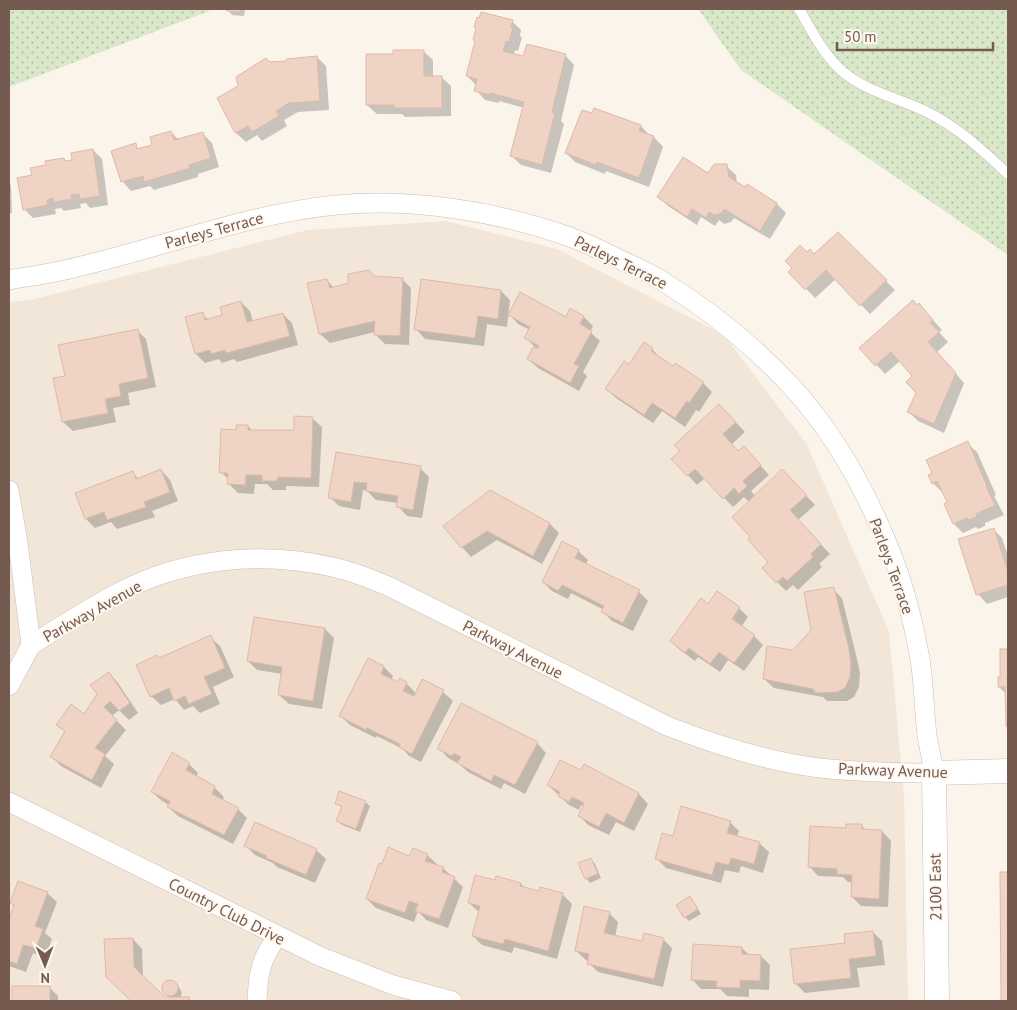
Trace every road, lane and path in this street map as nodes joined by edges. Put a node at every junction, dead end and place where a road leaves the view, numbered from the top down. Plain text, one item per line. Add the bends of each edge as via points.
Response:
1 (799, 9) edge
2 (1008, 174) edge
3 (9, 280) edge
4 (9, 490) edge
5 (31, 645) junction
6 (9, 686) edge
7 (1008, 771) edge
8 (934, 773) junction
9 (9, 802) edge
10 (277, 936) junction
11 (433, 999) edge
12 (257, 1001) edge
13 (452, 1001) edge
14 (937, 1001) edge

1 - 2 lane via 825,54 843,72 865,87 954,127
3 - 8 street, Parleys Terrace via 78,267 292,211 378,203 424,204 520,222 569,236 656,277 731,329 762,358 813,413 853,473 872,508 902,583 920,662
4 - 5 street
5 - 6 street
5 - 8 street, Parkway Avenue via 121,591 154,577 221,561 249,558 304,562 333,567 390,587 666,726 696,738 819,768
7 - 8 street, Parkway Avenue
8 - 14 street, 2100 East
9 - 10 street, Country Club Drive
10 - 11 street, Country Club Drive via 319,956
10 - 12 street via 264,957
11 - 13 street, Country Club Drive

